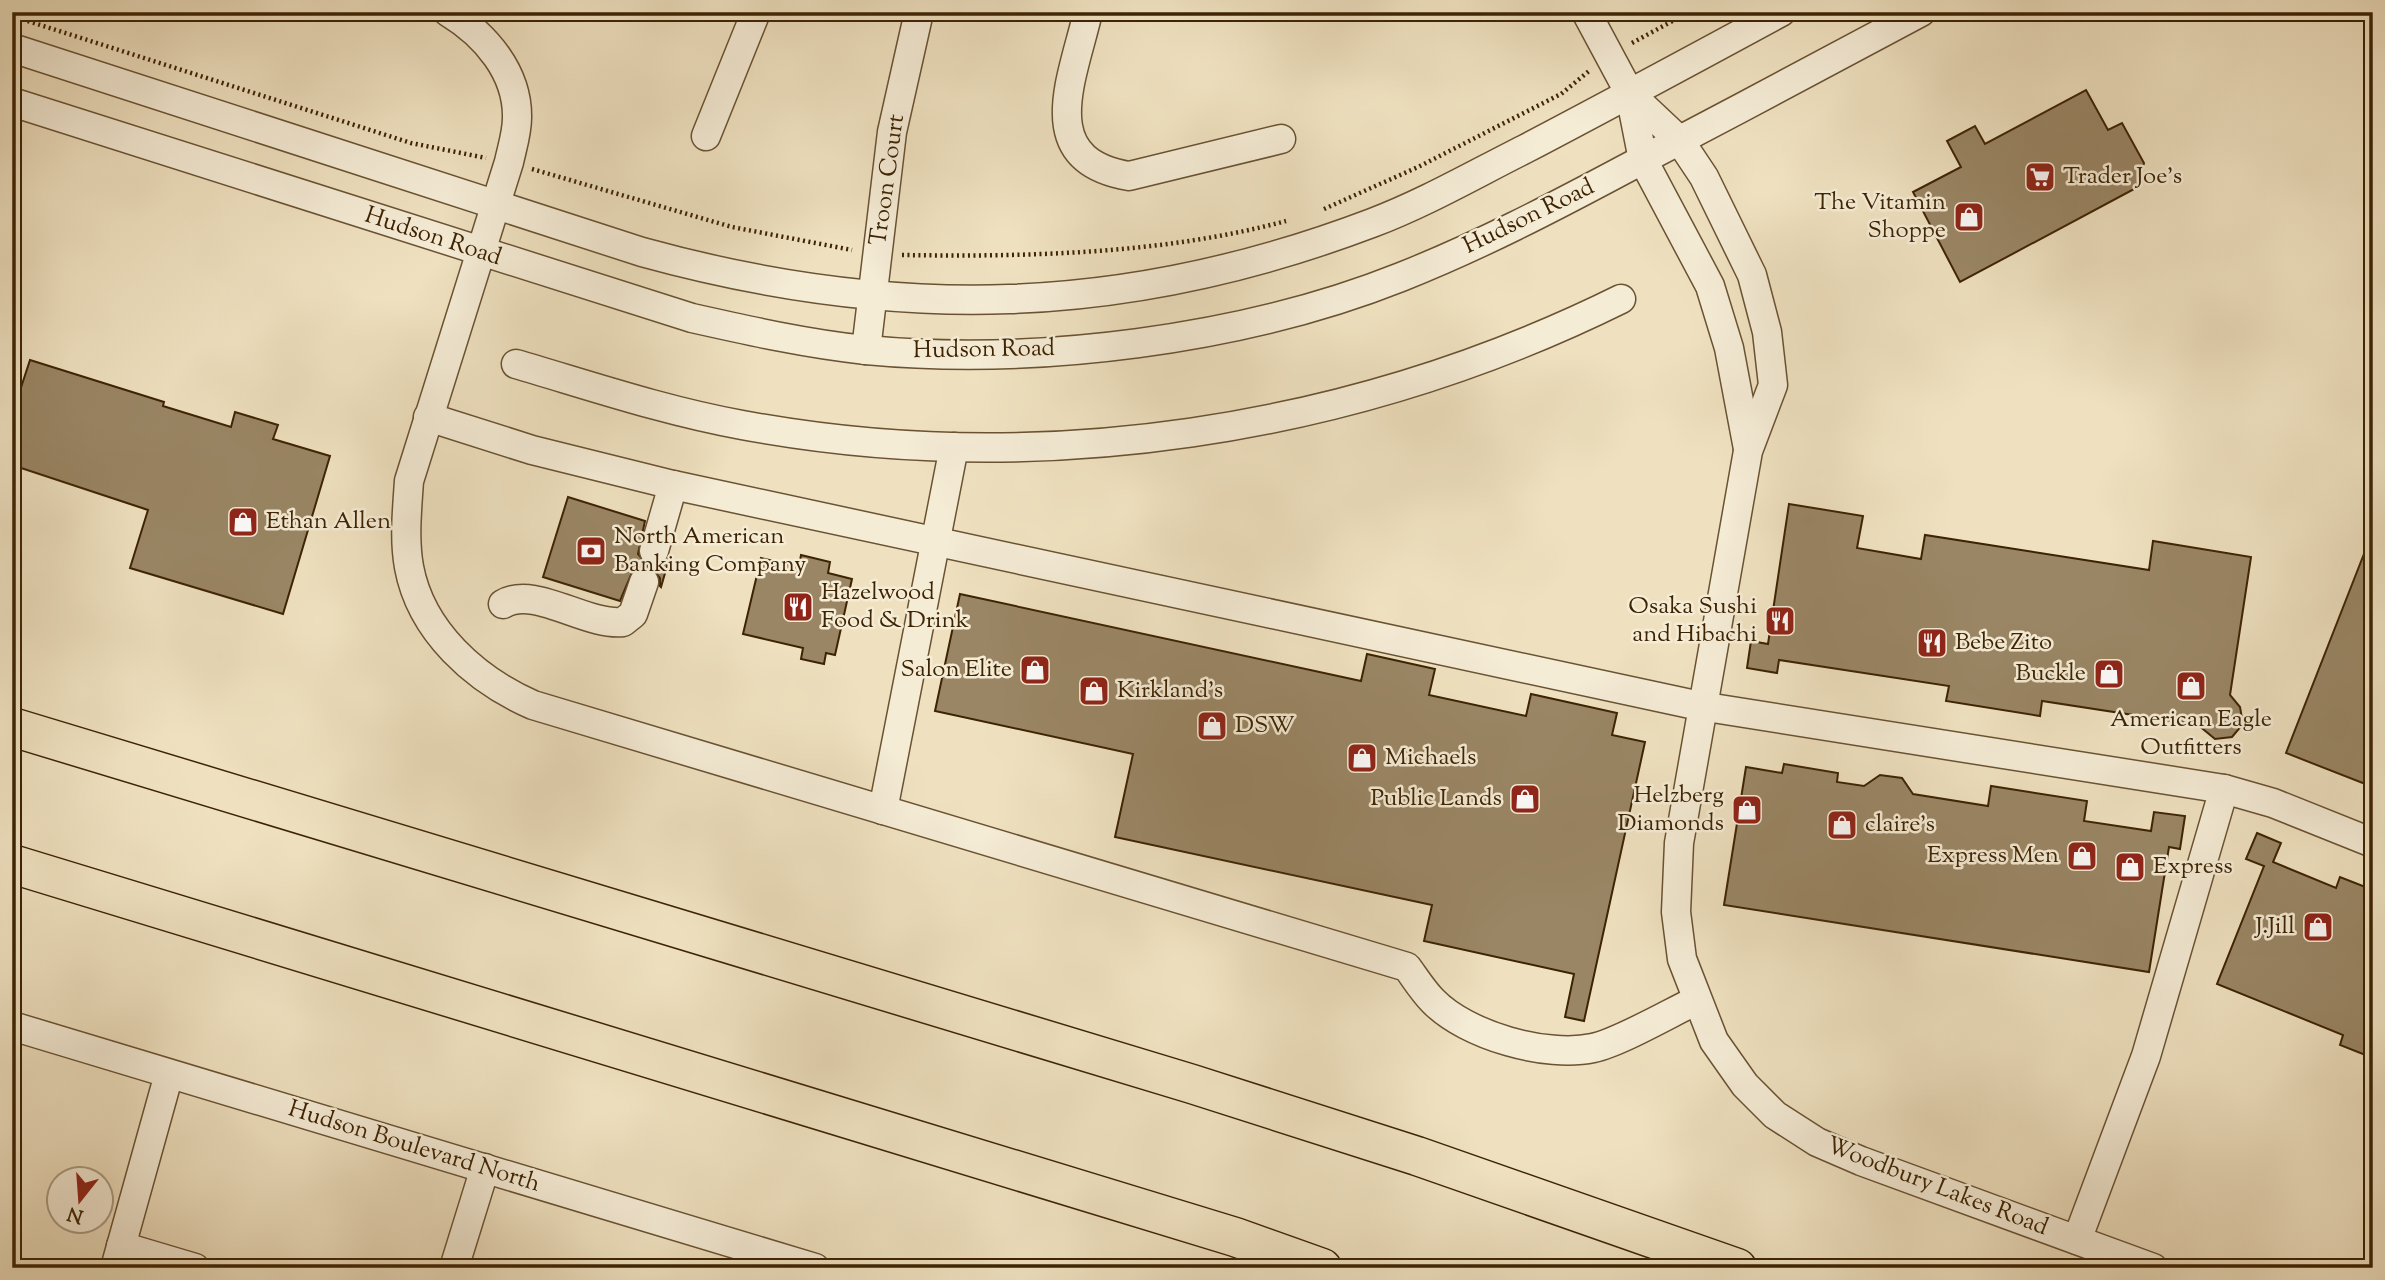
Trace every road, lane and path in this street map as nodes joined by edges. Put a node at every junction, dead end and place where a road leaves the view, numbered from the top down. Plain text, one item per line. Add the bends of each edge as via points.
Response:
1 (449, 12) edge
2 (756, 12) edge
3 (919, 12) edge
4 (1088, 12) edge
5 (1586, 12) edge
6 (1782, 12) edge
7 (1921, 12) edge
8 (12, 48) edge
9 (1630, 94) junction
10 (12, 102) edge
11 (706, 136) dead end
12 (1281, 139) dead end
13 (1680, 141) junction
14 (1643, 160) junction
15 (496, 204) junction
16 (480, 252) junction
17 (873, 297) junction
18 (1621, 299) dead end
19 (866, 350) junction
20 (516, 364) dead end
21 (428, 417) junction
22 (954, 447) junction
23 (1748, 451) junction
24 (673, 485) junction
25 (936, 543) junction
26 (654, 551) dead end
27 (644, 582) dead end
28 (503, 604) dead end
29 (1700, 706) junction
30 (12, 727) edge
31 (2224, 789) junction
32 (883, 810) junction
33 (2373, 843) edge
34 (12, 864) edge
35 (1695, 1001) junction
36 (12, 1026) edge
37 (169, 1074) junction
38 (485, 1168) junction
39 (2077, 1240) junction
40 (118, 1257) edge
41 (195, 1268) edge
42 (454, 1268) edge
43 (815, 1268) edge
44 (1322, 1268) edge
45 (1737, 1268) edge
46 (2153, 1268) edge

1 - 15 street via 495,52 513,83 517,119
2 - 11 street
3 - 17 street, Troon Court via 892,132
4 - 12 street via 1066,130 1078,154 1105,172 1129,176
5 - 9 street
6 - 9 street, Hudson Road
7 - 13 street, Hudson Road
8 - 15 street, Hudson Road
9 - 13 street, Woodbury Lakes Road
9 - 14 street
9 - 17 street, Hudson Road via 1374,222 1231,268 1076,295 946,301
10 - 16 street, Hudson Road
13 - 14 street, Hudson Road
13 - 23 street, Woodbury Lakes Road via 1704,177 1752,275 1767,332 1773,384
14 - 19 street, Hudson Road via 1477,245 1399,278 1241,323 1091,348 945,354
14 - 23 street via 1710,286 1729,348
15 - 16 street
15 - 17 street, Hudson Road via 703,268 778,285
16 - 19 street, Hudson Road via 692,318 765,335
16 - 21 street
17 - 19 street, Troon Court
18 - 22 street via 1474,363 1262,421 1103,442
20 - 22 street via 741,425 882,444
21 - 24 street via 532,450
21 - 32 street via 409,481 409,569 441,638 474,672 533,705
22 - 25 street
23 - 29 street, Woodbury Lakes Road
24 - 25 street
24 - 26 street
25 - 29 street
25 - 32 street
27 - 28 street via 634,614 623,622 522,597
29 - 31 street
29 - 35 street, Woodbury Lakes Road via 1675,912
30 - 45 highway via 1192,1084
31 - 33 street
31 - 39 street via 2147,1056
32 - 35 street via 1407,967 1434,1003 1474,1028 1556,1052 1595,1048
34 - 44 highway via 1235,1237
35 - 39 street, Woodbury Lakes Road via 1714,1041 1745,1085 1775,1115 1818,1142
36 - 37 street, Hudson Boulevard North
37 - 38 street, Hudson Boulevard North
37 - 40 street
38 - 42 street
38 - 43 street, Hudson Boulevard North
39 - 46 street, Woodbury Lakes Road
40 - 41 street

